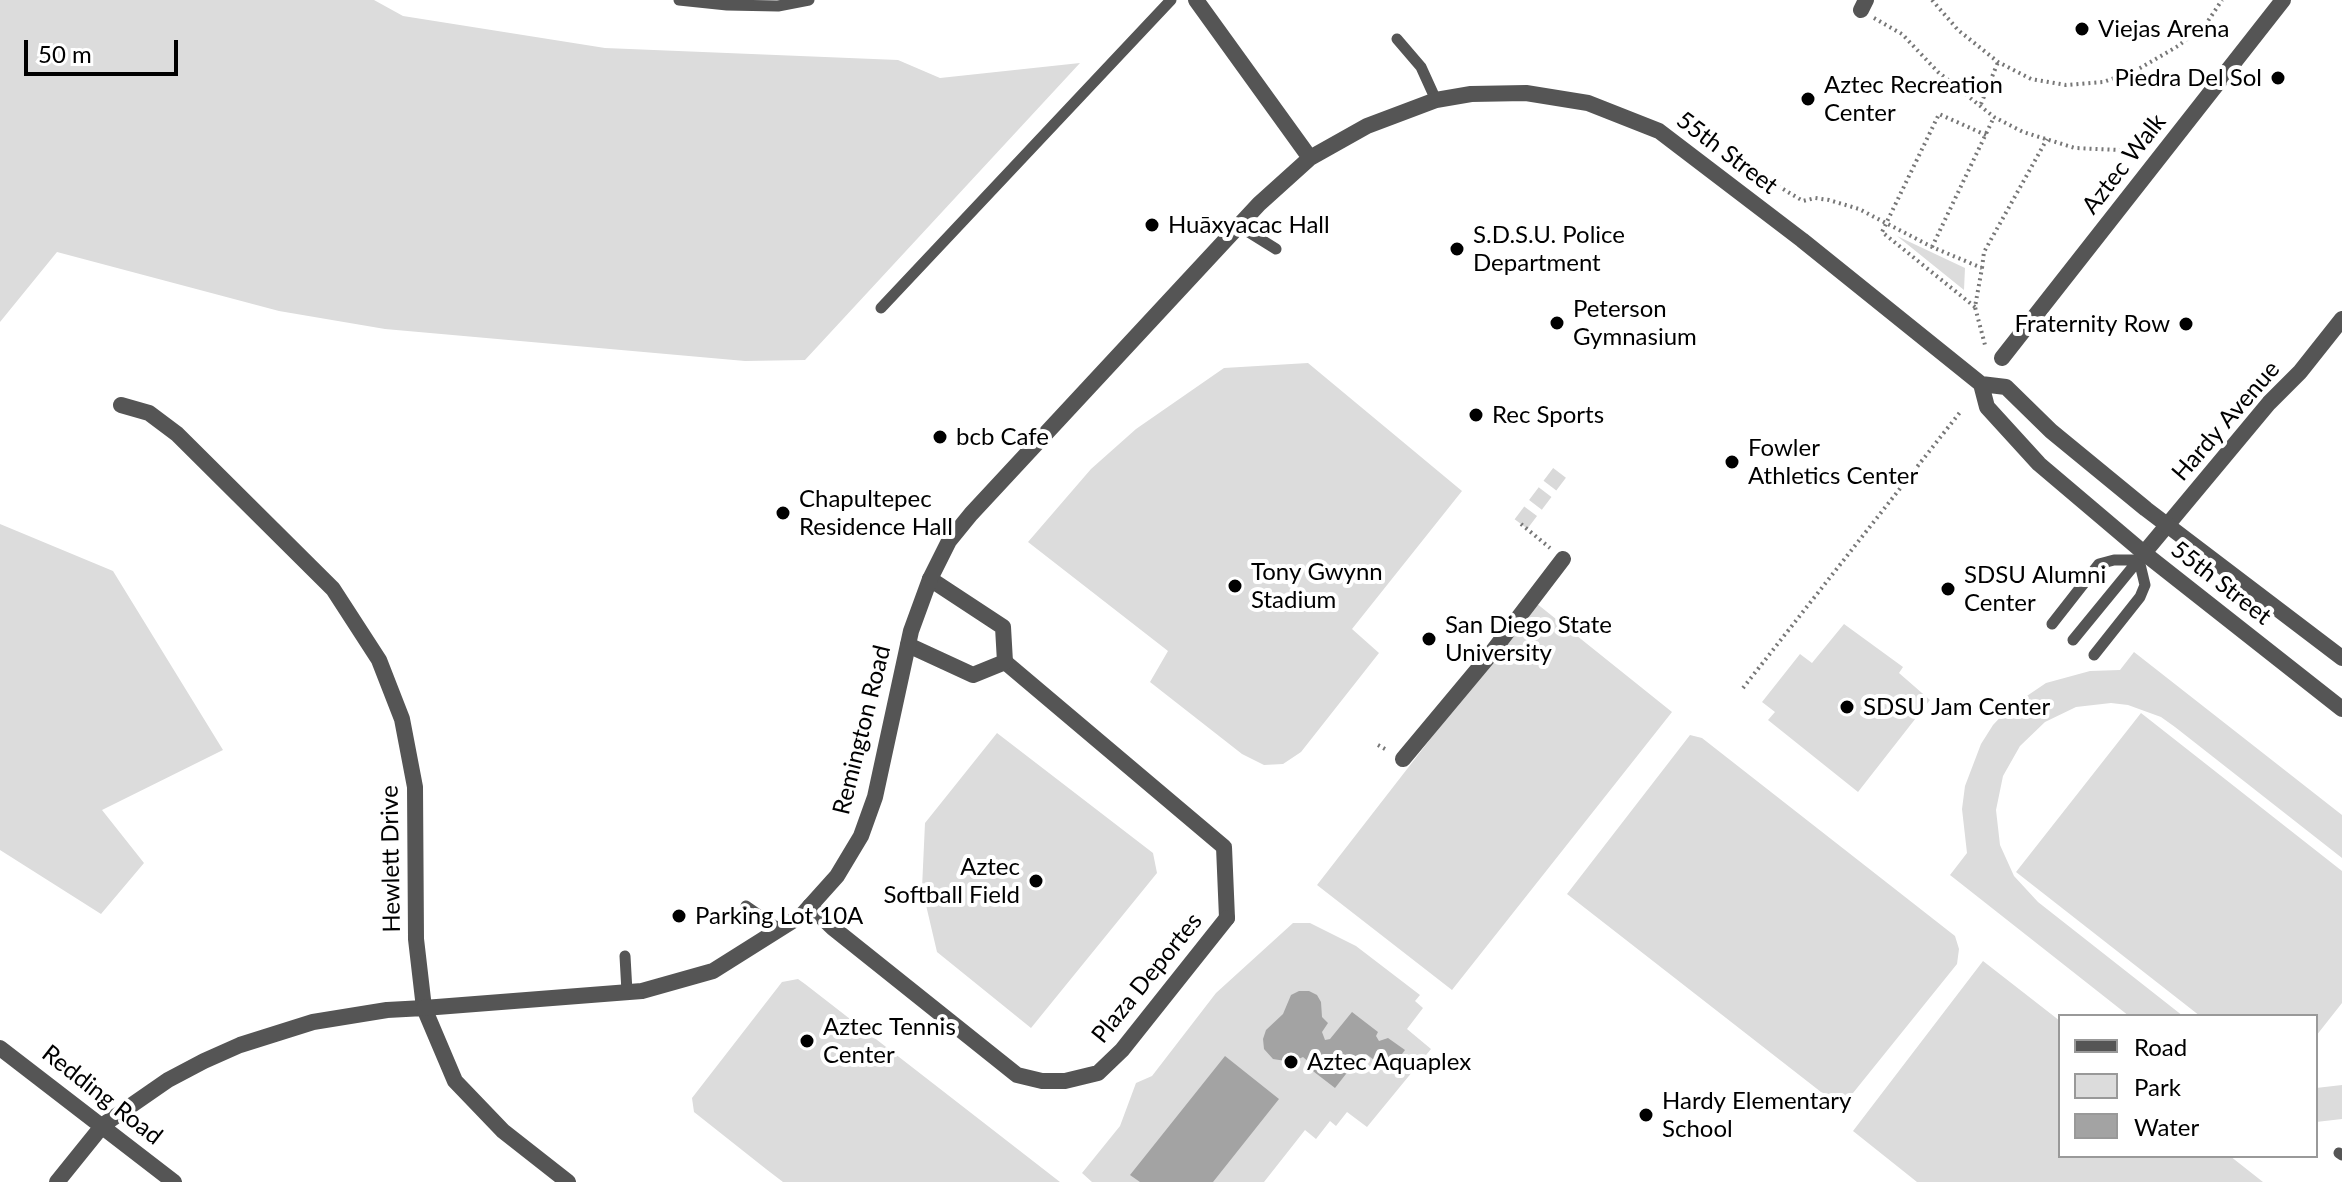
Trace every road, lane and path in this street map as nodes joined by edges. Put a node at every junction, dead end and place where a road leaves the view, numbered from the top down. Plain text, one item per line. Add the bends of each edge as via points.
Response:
1 (679, 0) edge
2 (809, 0) edge
3 (1171, 0) edge
4 (1932, 0) edge
5 (2222, 0) edge
6 (2283, 0) edge
7 (1199, 1) edge
8 (790, 2) edge
9 (1863, 5) edge
10 (1397, 39) dead end
11 (1998, 62) junction
12 (1436, 100) junction
13 (1980, 106) junction
14 (1994, 117) junction
15 (1986, 135) junction
16 (2047, 139) junction
17 (2166, 151) junction
18 (1310, 158) junction
19 (1778, 186) dead end
20 (1886, 223) junction
21 (1239, 226) junction
22 (1932, 247) junction
23 (1276, 249) dead end
24 (1982, 268) junction
25 (1975, 307) junction
26 (881, 308) dead end
27 (2342, 319) edge
28 (1985, 345) dead end
29 (2002, 358) dead end
30 (1981, 384) junction
31 (121, 405) dead end
32 (1961, 411) dead end
33 (1521, 524) dead end
34 (2167, 525) junction
35 (2141, 556) junction
36 (1563, 559) joint
37 (930, 579) junction
38 (2052, 624) dead end
39 (2073, 640) dead end
40 (908, 645) junction
41 (2094, 655) dead end
42 (2342, 658) edge
43 (1005, 662) junction
44 (1743, 688) dead end
45 (2342, 709) edge
46 (1403, 759) dead end
47 (746, 906) dead end
48 (810, 906) junction
49 (779, 929) junction
50 (625, 956) dead end
51 (627, 992) junction
52 (424, 1008) junction
53 (0, 1048) edge
54 (103, 1125) junction
55 (57, 1182) edge
56 (174, 1182) edge
57 (568, 1182) edge

1 - 8 lane via 727,5
2 - 8 lane
3 - 26 lane
4 - 11 path via 1958,30
5 - 11 path via 2206,24 2178,46 2103,82 2066,85 2031,79
6 - 17 street, Aztec Walk
7 - 18 street
9 - 13 path
10 - 12 lane via 1421,67
11 - 13 path
12 - 18 street, 55th Street via 1367,126
12 - 30 street, 55th Street via 1526,93 1588,103 1659,131
13 - 14 path
14 - 15 path
14 - 16 path
15 - 20 path via 1939,114
15 - 22 path
16 - 17 path via 2075,148
16 - 24 path via 1984,252
17 - 29 street, Aztec Walk
18 - 21 street, Remington Road
19 - 20 path via 1803,201 1829,200
20 - 22 path
20 - 25 path via 1882,232
21 - 23 lane
21 - 37 street, Remington Road via 971,514 949,541
22 - 24 path
24 - 25 path
25 - 28 path
27 - 34 street, Hardy Avenue
30 - 34 street, 55th Street via 2006,387 2051,431
30 - 35 street, 55th Street via 1987,407 2039,464
31 - 52 street, Hewlett Drive via 149,413 177,434 333,589 379,660 402,719 415,787 416,939
32 - 44 path
33 - 36 path
34 - 35 street, Hardy Avenue
34 - 42 street, 55th Street
35 - 38 lane via 2099,564
35 - 39 lane
35 - 41 lane via 2145,585 2140,597
35 - 45 street, 55th Street
36 - 46 street
37 - 40 street, Remington Road
37 - 43 street via 1003,627
40 - 43 street via 973,675
40 - 48 street, Remington Road via 871,810 837,876
43 - 48 street, Plaza Deportes via 1224,847 1227,918 1122,1050 1098,1073 1065,1081 1017,1075
47 - 49 lane
48 - 49 street, Remington Road
49 - 51 street, Remington Road via 713,971
50 - 51 lane
51 - 52 street, Remington Road
52 - 54 street, Remington Road via 313,1022 240,1045 168,1080
52 - 57 street, Hewlett Drive via 455,1081 503,1131
53 - 54 street, Redding Road
54 - 55 street, Remington Road
54 - 56 street, Redding Road

